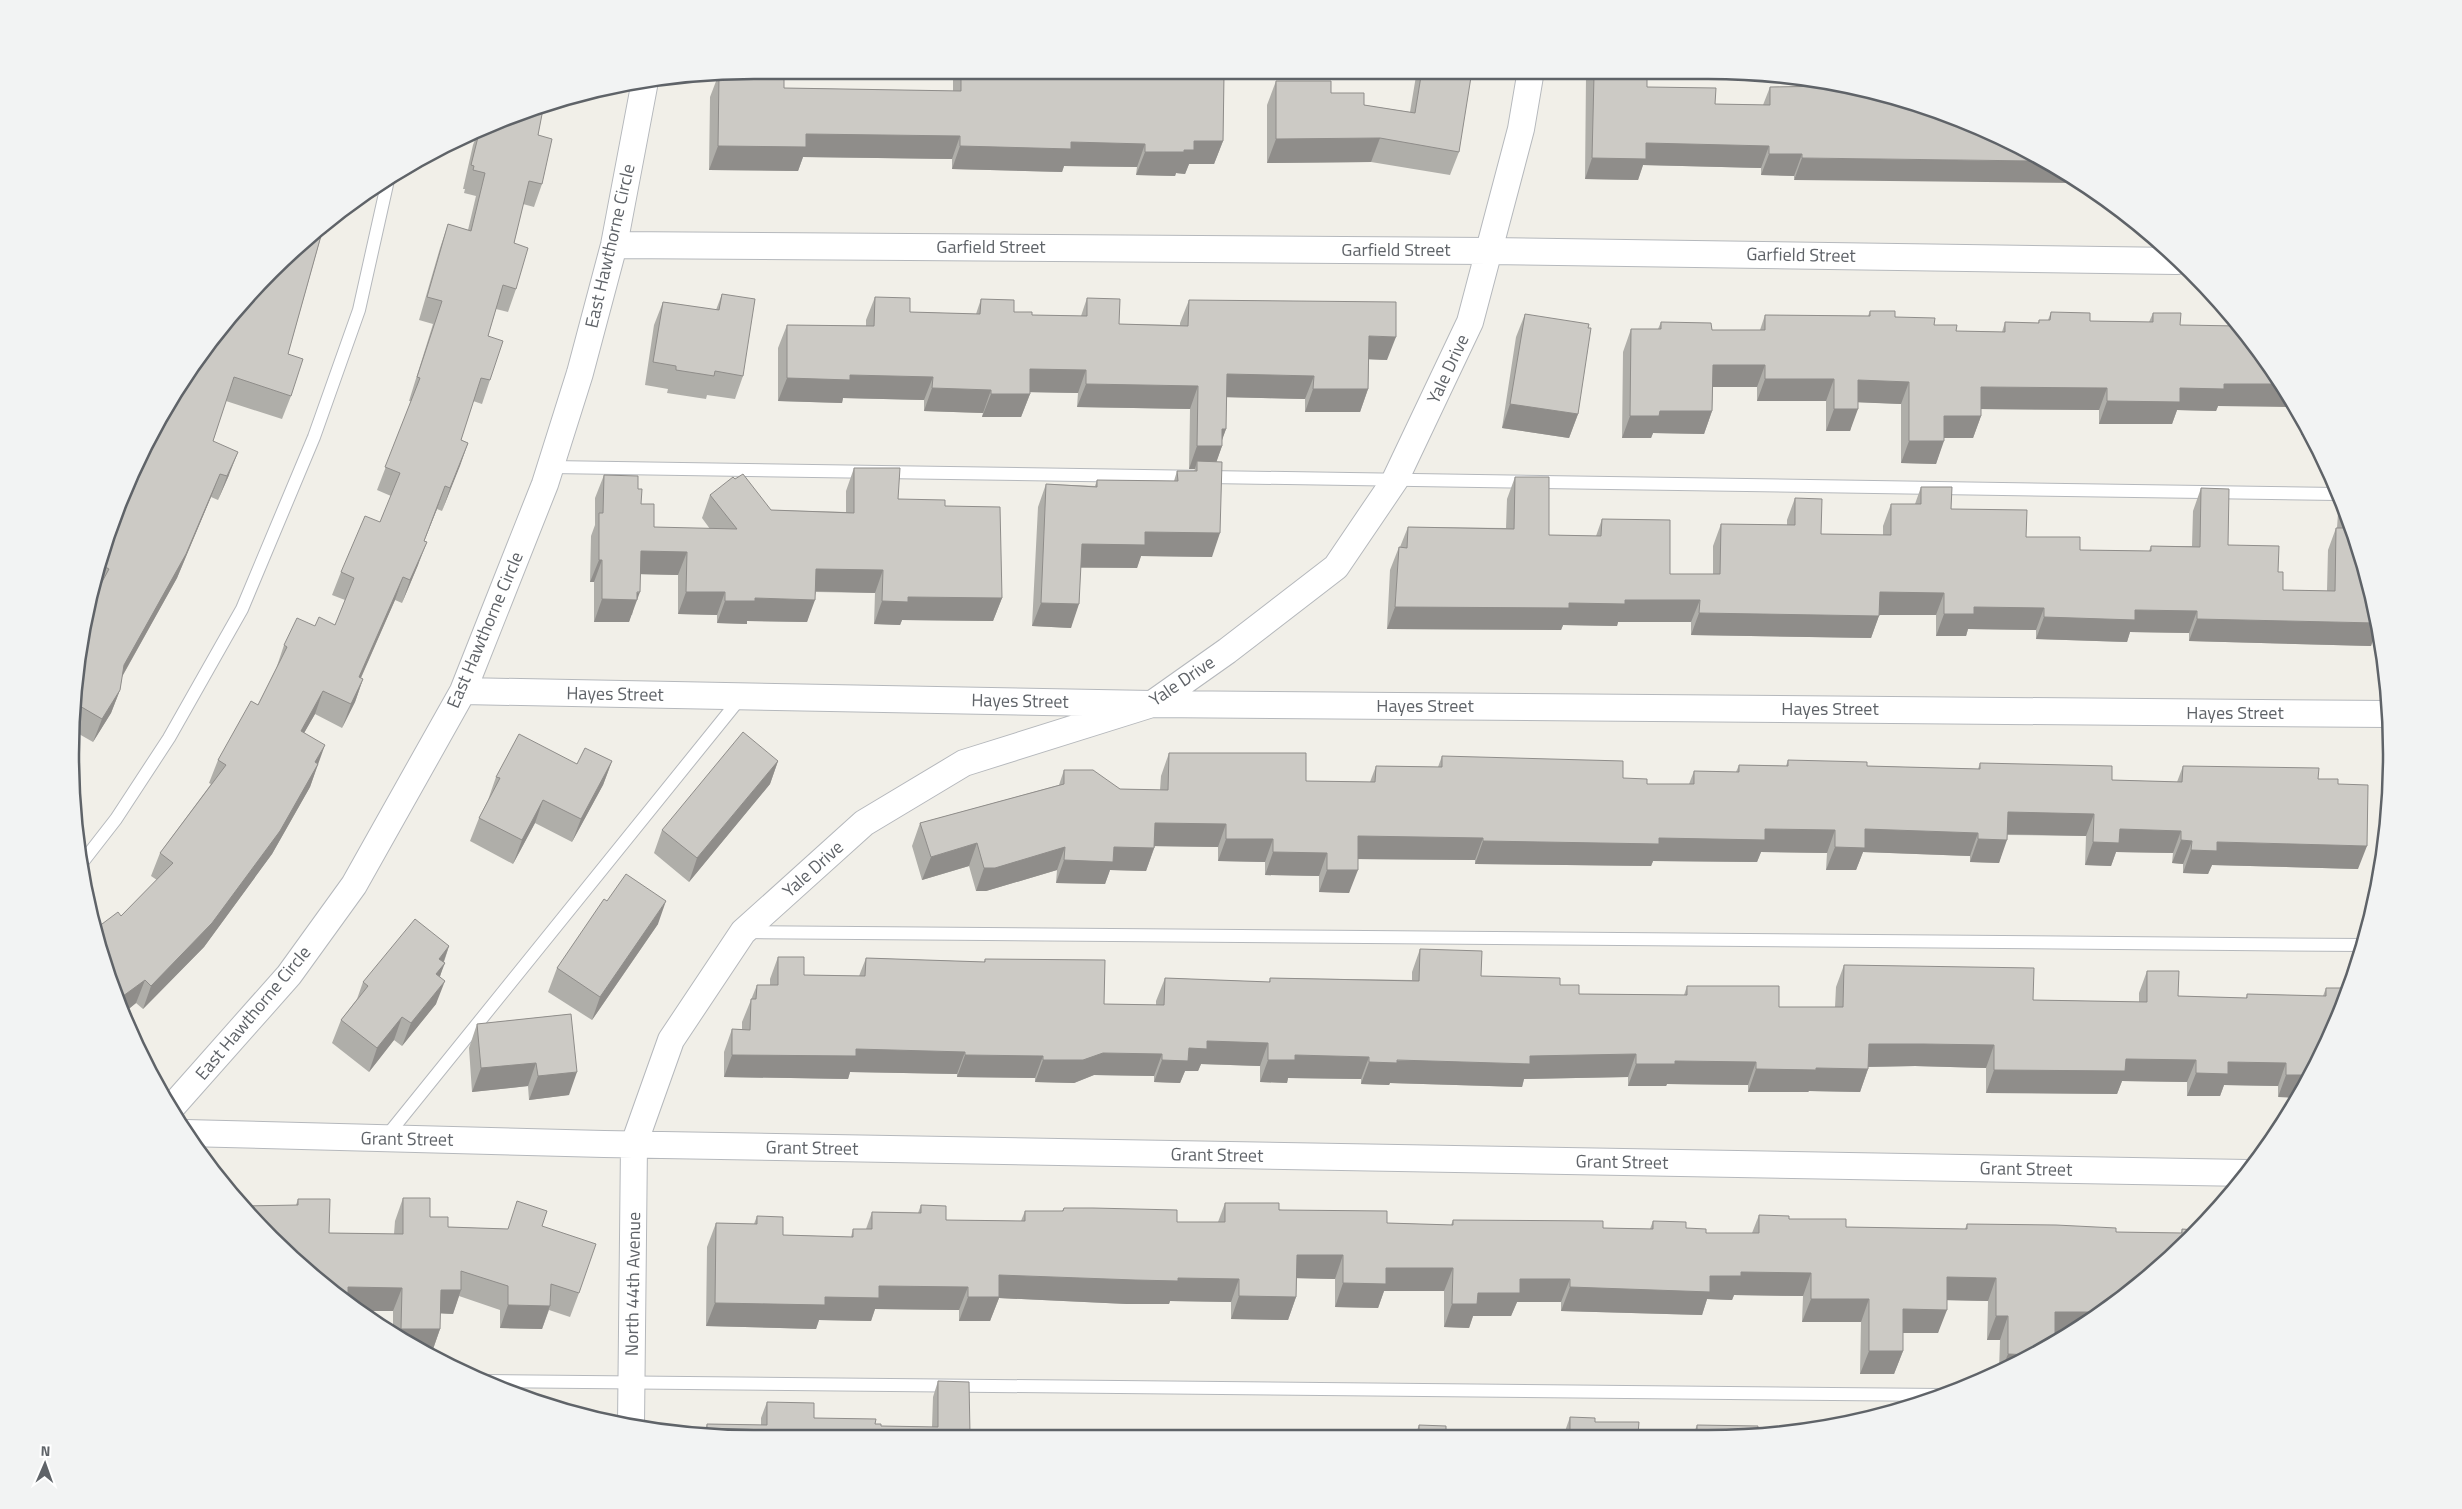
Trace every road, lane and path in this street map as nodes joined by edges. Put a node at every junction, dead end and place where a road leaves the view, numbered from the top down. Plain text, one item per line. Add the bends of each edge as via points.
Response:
1 (1529, 79) edge
2 (644, 89) edge
3 (386, 189) edge
4 (614, 245) junction
5 (1488, 251) junction
6 (2168, 261) edge
7 (551, 467) junction
8 (1395, 480) junction
9 (2331, 494) edge
10 (463, 691) junction
11 (742, 696) junction
12 (1152, 704) junction
13 (2382, 714) edge
14 (87, 856) edge
15 (743, 932) junction
16 (2355, 945) edge
17 (176, 1103) edge
18 (196, 1134) edge
19 (385, 1138) junction
20 (634, 1144) junction
21 (2238, 1173) edge
22 (501, 1381) edge
23 (632, 1381) junction
24 (1919, 1396) edge
25 (632, 1418) edge

1 - 5 street, Yale Drive via 1521,129
2 - 4 street, East Hawthorne Circle
3 - 14 lane via 359,310 314,438 242,609 169,738 116,819
4 - 5 street, Garfield Street
4 - 7 street, East Hawthorne Circle
5 - 6 street, Garfield Street
5 - 8 street, Yale Drive via 1470,322
7 - 8 lane
7 - 10 street, East Hawthorne Circle
8 - 9 lane
8 - 12 street, Yale Drive via 1336,567
10 - 11 street, Hayes Street
10 - 17 street, East Hawthorne Circle via 354,885 289,975
11 - 12 street, Hayes Street
11 - 19 lane
12 - 13 street, Hayes Street
12 - 15 street, Yale Drive via 964,763 864,823
15 - 16 lane
15 - 20 street, Yale Drive via 671,1040
18 - 19 street, Grant Street
19 - 20 street, Grant Street
20 - 21 street, Grant Street
20 - 23 street, North 44th Avenue
22 - 23 lane
23 - 24 lane
23 - 25 street, North 44th Avenue

